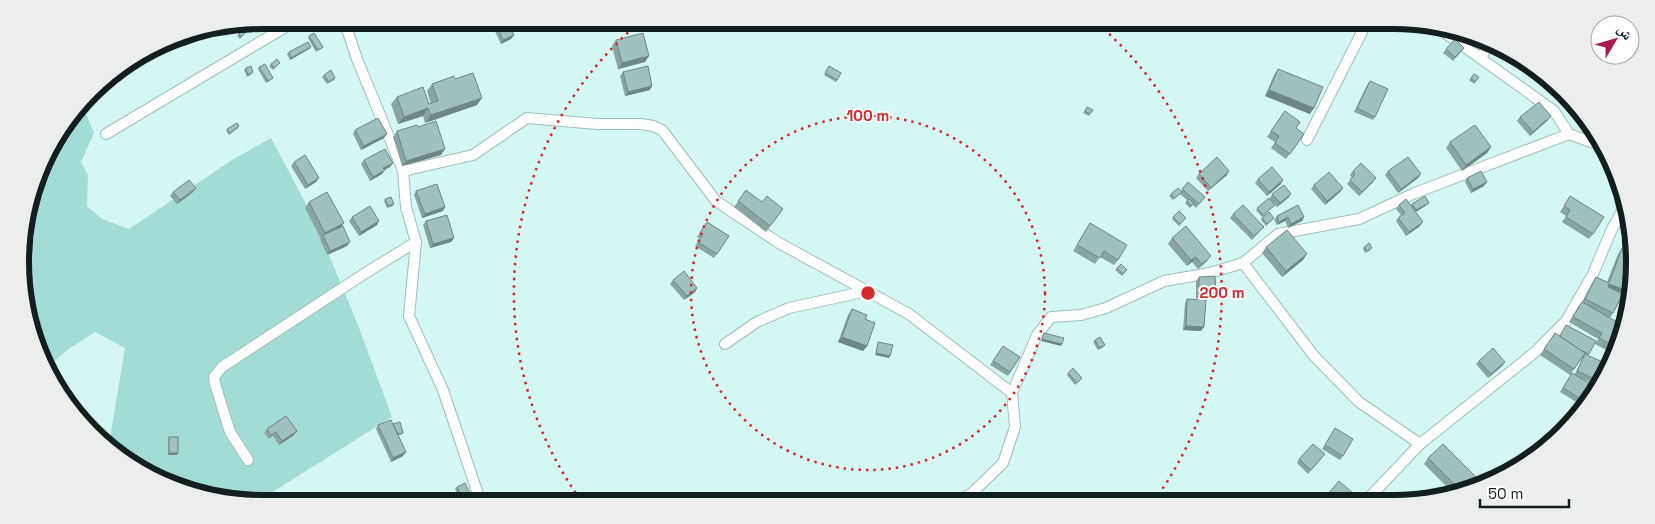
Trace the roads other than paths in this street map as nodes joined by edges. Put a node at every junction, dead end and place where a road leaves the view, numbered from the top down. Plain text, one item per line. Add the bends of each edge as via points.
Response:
1 (282, 29) edge
2 (347, 29) edge
3 (1363, 29) edge
4 (1449, 36) edge
5 (1486, 49) edge
6 (1480, 58) junction
7 (106, 134) dead end
8 (1569, 134) junction
9 (1307, 140) dead end
10 (1593, 142) edge
11 (402, 171) junction
12 (1621, 213) edge
13 (416, 242) junction
14 (1243, 263) junction
15 (867, 291) junction
16 (725, 344) dead end
17 (1012, 394) junction
18 (1420, 444) junction
19 (248, 460) dead end
20 (478, 495) edge
21 (969, 495) edge
22 (1372, 495) edge

1 - 7 street
2 - 11 street
3 - 9 street
4 - 6 street
5 - 6 street
6 - 8 street via 1554,111
8 - 10 street
8 - 14 street via 1415,193 1359,219 1278,234
11 - 13 street via 406,207
11 - 15 street via 473,155 527,118 653,126 662,130 716,201 779,243
12 - 18 street via 1593,274 1566,321 1534,353
13 - 19 street via 222,367 214,377 230,432
13 - 20 street via 409,316 443,390
14 - 17 street via 1164,281 1106,308 1052,317 1037,335
14 - 18 street via 1314,356 1359,402
15 - 16 street via 789,308 757,322
15 - 17 street via 909,314
17 - 21 street via 1015,427 1004,463
18 - 22 street

